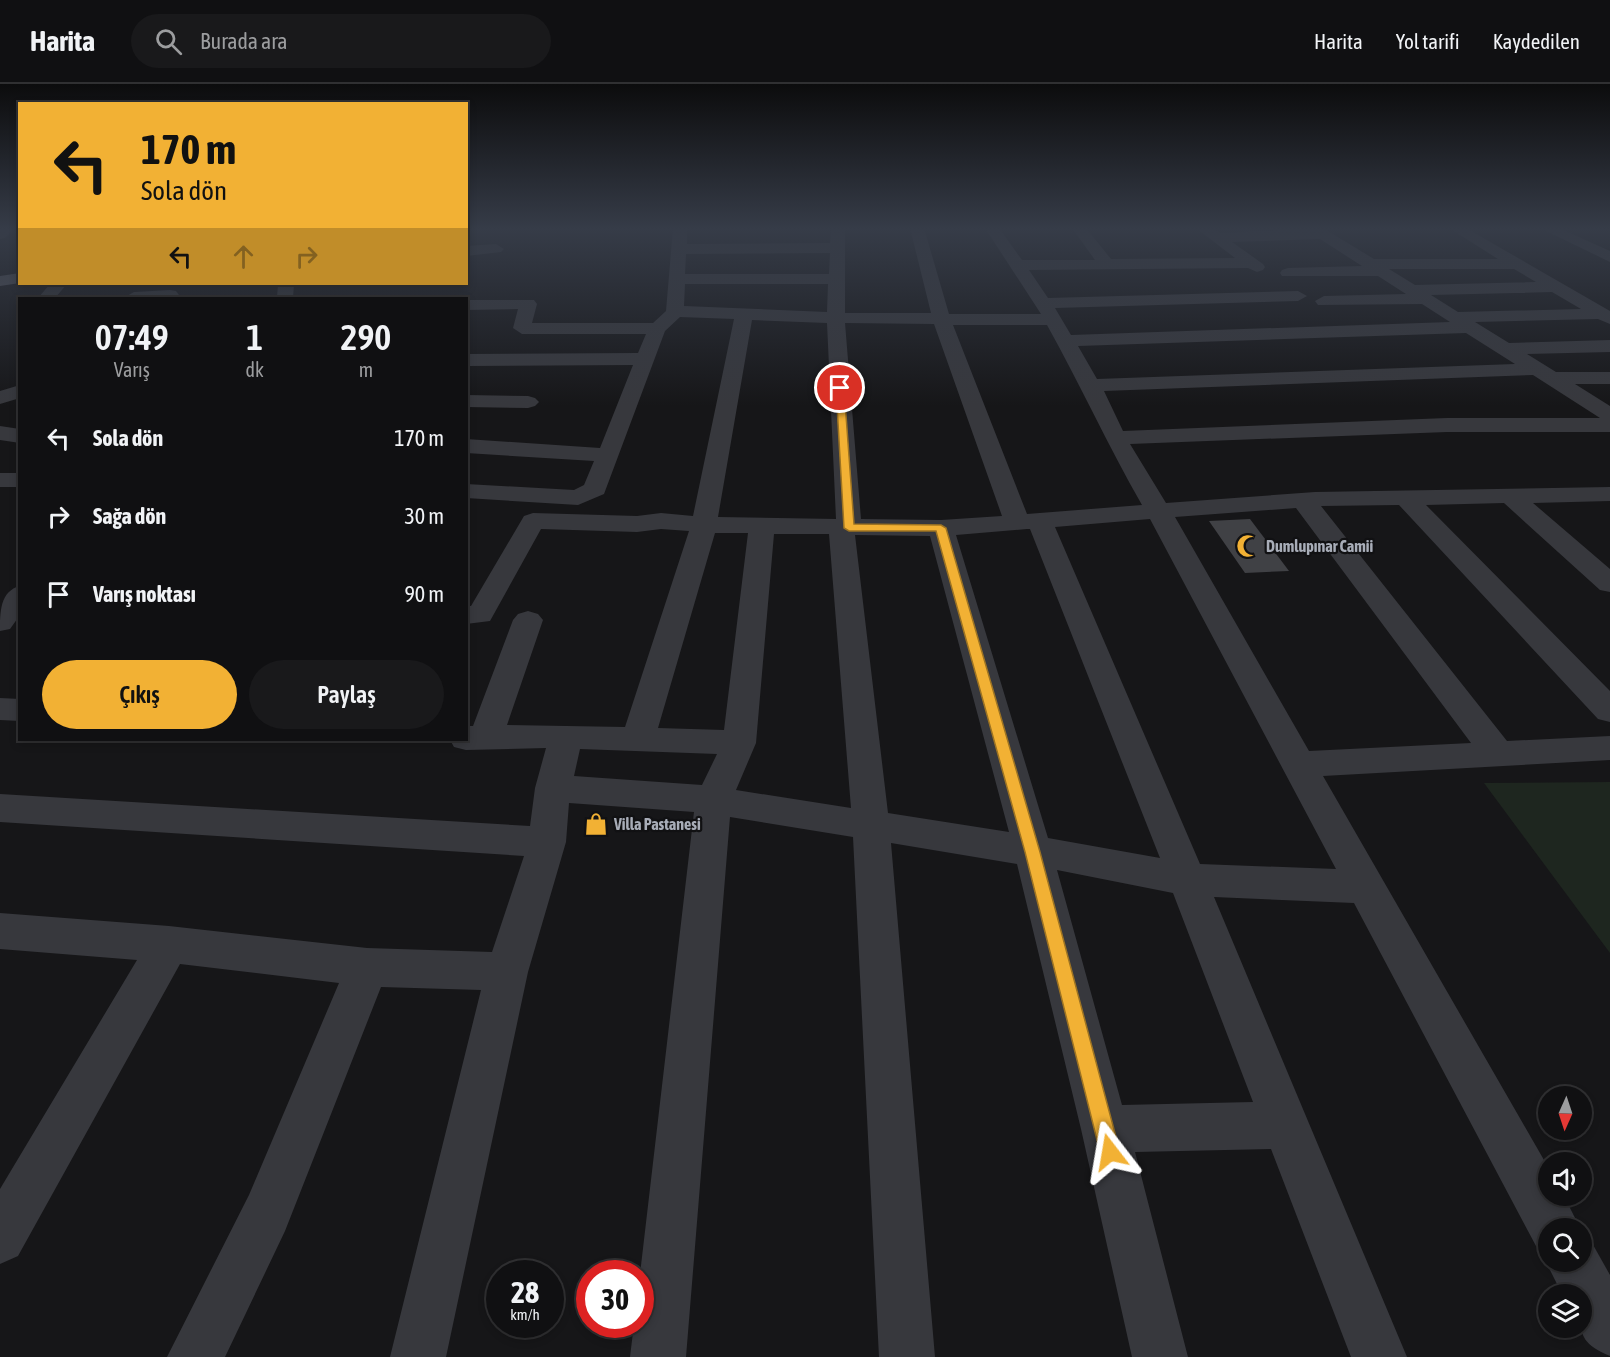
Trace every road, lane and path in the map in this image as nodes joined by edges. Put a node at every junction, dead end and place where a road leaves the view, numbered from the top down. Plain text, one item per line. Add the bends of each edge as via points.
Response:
1 (676, 287) edge
2 (837, 287) edge
3 (933, 287) edge
4 (1032, 287) edge
5 (1289, 287) edge
6 (1406, 287) edge
7 (1547, 287) edge
8 (1554, 287) edge
9 (170, 295) dead end
10 (1418, 295) junction
11 (145, 297) edge
12 (1324, 301) dead end
13 (468, 305) edge
14 (675, 311) junction
15 (1607, 312) edge
16 (744, 314) junction
17 (836, 318) junction
18 (941, 318) junction
19 (1052, 321) junction
20 (1461, 322) junction
21 (657, 328) junction
22 (1398, 330) junction
23 (1610, 346) edge
24 (1505, 350) junction
25 (644, 359) junction
26 (468, 360) edge
27 (1460, 372) junction
28 (1545, 374) junction
29 (1610, 378) edge
30 (1091, 385) junction
31 (18, 392) edge
32 (0, 398) edge
33 (468, 401) edge
34 (528, 402) dead end
35 (1610, 415) edge
36 (1610, 425) edge
37 (0, 433) edge
38 (18, 436) edge
39 (1115, 438) junction
40 (468, 446) edge
41 (607, 455) junction
42 (0, 480) edge
43 (18, 480) edge
44 (468, 490) edge
45 (1610, 494) edge
46 (1512, 497) junction
47 (1406, 498) junction
48 (1303, 500) junction
49 (1159, 512) junction
50 (1029, 523) junction
51 (704, 525) junction
52 (762, 526) junction
53 (845, 528) junction
54 (941, 528) junction
55 (18, 577) edge
56 (0, 578) edge
57 (1610, 584) edge
58 (18, 597) edge
59 (468, 615) edge
60 (528, 620) dead end
61 (0, 622) edge
62 (18, 633) edge
63 (0, 635) edge
64 (0, 709) edge
65 (18, 710) edge
66 (1610, 711) edge
67 (566, 737) junction
68 (476, 739) edge
69 (638, 739) junction
70 (739, 743) junction
71 (1610, 748) edge
72 (1498, 754) junction
73 (1299, 764) junction
74 (553, 788) junction
75 (712, 800) junction
76 (0, 808) edge
77 (871, 826) junction
78 (547, 842) junction
79 (1032, 852) junction
80 (1186, 880) junction
81 (1364, 887) junction
82 (0, 931) edge
83 (169, 944) junction
84 (367, 967) junction
85 (507, 972) junction
86 (1286, 1125) junction
87 (1105, 1129) junction
88 (1548, 1218) edge
89 (0, 1238) edge
90 (1579, 1272) edge
91 (1610, 1328) edge
92 (195, 1357) edge
93 (418, 1357) edge
94 (658, 1357) edge
95 (907, 1357) edge
96 (1160, 1357) edge
97 (1379, 1357) edge

1 - 14 street
2 - 17 street
3 - 18 street
4 - 19 street
5 - 19 street via 1298,296
6 - 10 street
7 - 10 street
8 - 15 street
9 - 11 street
10 - 12 street
10 - 20 street
13 - 21 street via 528,304 522,328 528,329
14 - 16 street
14 - 21 street
15 - 20 street
16 - 17 street
16 - 51 street
17 - 18 street
17 - 53 street
18 - 19 street
18 - 50 street
19 - 22 street
19 - 30 street
20 - 22 street
20 - 24 street
21 - 25 street
22 - 27 street
23 - 24 street
24 - 28 street
25 - 26 street
25 - 41 street
27 - 28 street
27 - 30 street
28 - 29 street
28 - 35 street
30 - 39 street
31 - 32 street
33 - 34 street
36 - 39 street via 1447,425
37 - 38 street
39 - 49 street
40 - 41 street
41 - 44 street via 595,489 578,498
42 - 43 street
45 - 46 street
46 - 47 street
46 - 57 street
47 - 48 street
47 - 66 street
48 - 49 street
48 - 72 street
49 - 50 street
49 - 73 street
50 - 54 street
50 - 80 street via 1124,719
51 - 52 street
51 - 59 street via 662,521 534,521 480,615
51 - 69 street
52 - 53 street
52 - 70 street
53 - 54 street
53 - 77 street
54 - 79 street
55 - 56 street
58 - 61 street
60 - 68 street
62 - 63 street
64 - 65 street
67 - 68 street
67 - 69 street
67 - 74 street
69 - 70 street
70 - 75 street
71 - 72 street
72 - 73 street
73 - 81 street
74 - 75 street
74 - 78 street
75 - 77 street
75 - 94 street
76 - 78 street
77 - 79 street
77 - 95 street
78 - 85 street
79 - 80 street
79 - 87 street
80 - 81 street
80 - 86 street
81 - 88 street
82 - 83 street
83 - 84 street
83 - 89 street
84 - 85 street
84 - 92 street via 267,1213
85 - 93 street
86 - 87 street
86 - 97 street
87 - 96 street
90 - 91 street

